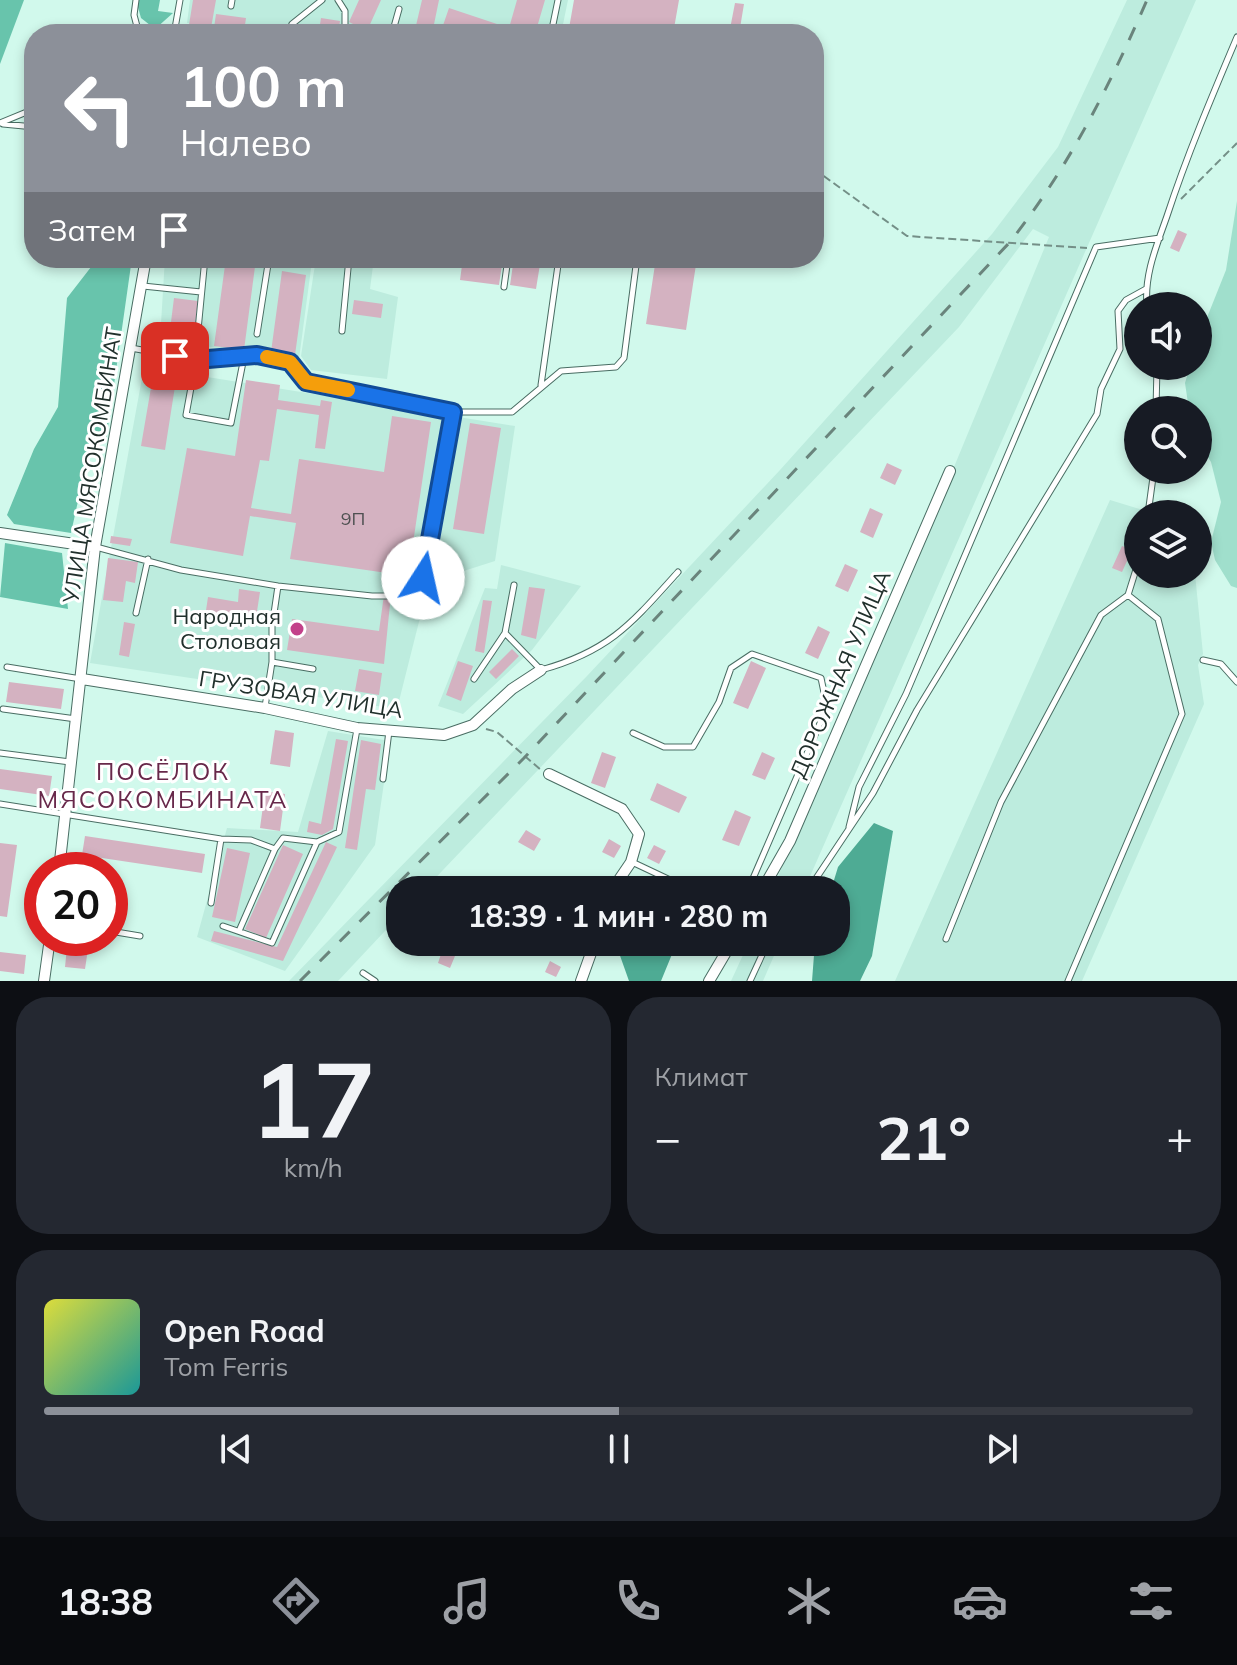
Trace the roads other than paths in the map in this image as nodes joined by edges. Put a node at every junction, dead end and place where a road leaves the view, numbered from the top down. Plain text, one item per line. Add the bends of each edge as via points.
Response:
1 (136, 0) edge
2 (180, 0) edge
3 (322, 0) edge
4 (338, 0) edge
5 (558, 0) edge
6 (399, 9) dead end
7 (136, 24) edge
8 (176, 24) edge
9 (292, 24) dead end
10 (345, 24) edge
11 (395, 24) edge
12 (553, 24) edge
13 (1237, 37) edge
14 (1235, 47) edge
15 (24, 113) edge
16 (0, 124) edge
17 (24, 126) edge
18 (1160, 238) junction
19 (145, 268) edge
20 (204, 268) edge
21 (267, 268) edge
22 (348, 268) edge
23 (507, 268) edge
24 (558, 268) edge
25 (636, 268) edge
26 (142, 286) junction
27 (504, 287) dead end
28 (1146, 289) junction
29 (201, 292) junction
30 (1146, 292) edge
31 (198, 330) dead end
32 (342, 331) dead end
33 (257, 334) dead end
34 (131, 348) junction
35 (244, 357) junction
36 (196, 360) junction
37 (541, 386) junction
38 (453, 412) junction
39 (950, 471) dead end
40 (0, 533) edge
41 (95, 547) junction
42 (148, 559) junction
43 (678, 572) dead end
44 (514, 585) dead end
45 (278, 586) junction
46 (1130, 588) edge
47 (1128, 595) junction
48 (136, 613) dead end
49 (505, 633) junction
50 (1203, 660) dead end
51 (272, 662) junction
52 (7, 667) dead end
53 (313, 669) dead end
54 (541, 670) junction
55 (82, 679) junction
56 (474, 679) dead end
57 (1237, 682) edge
58 (265, 708) junction
59 (3, 709) dead end
60 (77, 719) junction
61 (357, 728) junction
62 (389, 731) junction
63 (633, 733) dead end
64 (0, 753) edge
65 (72, 762) junction
66 (549, 774) road end
67 (383, 779) dead end
68 (0, 804) edge
69 (66, 815) junction
70 (849, 830) junction
71 (221, 839) junction
72 (317, 842) junction
73 (275, 849) junction
74 (61, 852) edge
75 (631, 862) junction
76 (622, 876) edge
77 (661, 876) edge
78 (754, 876) edge
79 (770, 876) edge
80 (818, 876) edge
81 (211, 903) dead end
82 (223, 926) dead end
83 (239, 931) junction
84 (128, 934) edge
85 (140, 936) dead end
86 (946, 939) dead end
87 (47, 956) edge
88 (590, 956) edge
89 (724, 956) edge
90 (762, 956) edge
91 (363, 973) dead end
92 (44, 981) edge
93 (375, 981) edge
94 (581, 981) edge
95 (709, 981) edge
96 (750, 981) edge
97 (1068, 981) edge

1 - 7 lane
2 - 8 lane
3 - 9 lane
4 - 10 lane
5 - 12 lane
6 - 11 lane
13 - 14 lane
14 - 18 lane via 1189,151
15 - 16 lane
16 - 17 lane
18 - 28 lane
18 - 70 lane via 1096,247 906,694 859,787
19 - 26 street, УЛИЦА МЯСОКОМБИНАТ
20 - 29 lane
21 - 33 lane
22 - 32 lane
23 - 27 lane
24 - 37 lane
25 - 37 lane via 624,358 616,367 561,371
26 - 29 lane
26 - 34 street, УЛИЦА МЯСОКОМБИНАТ
28 - 30 lane
28 - 70 lane via 1118,311 1120,349 1101,389 1097,414
29 - 31 lane
34 - 36 lane
34 - 41 street, УЛИЦА МЯСОКОМБИНАТ
35 - 36 lane
35 - 36 lane via 231,423 186,415
35 - 38 lane via 290,362 306,382
37 - 38 lane via 512,412
38 - 45 lane via 423,578 413,592 372,596
39 - 79 street, ДОРОЖНАЯ УЛИЦА via 790,841
40 - 41 street
41 - 42 lane
41 - 55 street, УЛИЦА МЯСОКОМБИНАТ
42 - 45 lane via 181,570
42 - 48 lane
43 - 54 lane via 625,631 579,659
44 - 49 lane
45 - 51 lane
46 - 47 lane
47 - 86 lane via 1101,615 1001,802
47 - 97 lane via 1158,619 1182,714
49 - 54 lane
49 - 56 lane
50 - 57 lane via 1221,664
51 - 53 lane
51 - 58 lane
52 - 55 lane
54 - 62 street, ГРУЗОВАЯ УЛИЦА via 473,725 444,735
55 - 58 street, ГРУЗОВАЯ УЛИЦА
55 - 60 street, УЛИЦА МЯСОКОМБИНАТ
58 - 61 street, ГРУЗОВАЯ УЛИЦА
59 - 60 lane
60 - 65 street, УЛИЦА МЯСОКОМБИНАТ
61 - 62 street, ГРУЗОВАЯ УЛИЦА
61 - 72 lane via 339,832
62 - 67 lane
63 - 78 lane via 664,747 693,747 731,668 752,654 821,678 827,707
64 - 65 lane
65 - 69 street, УЛИЦА МЯСОКОМБИНАТ
66 - 75 street via 622,809 639,834
68 - 69 lane
69 - 71 lane
69 - 74 street, УЛИЦА МЯСОКОМБИНАТ
70 - 80 lane
71 - 73 lane via 251,840
71 - 81 lane
72 - 73 lane via 283,838
72 - 83 lane via 272,943
73 - 83 lane
75 - 76 street
75 - 77 lane
82 - 83 lane
84 - 85 lane
87 - 92 street
88 - 94 street
89 - 95 street
90 - 96 lane
91 - 93 lane

